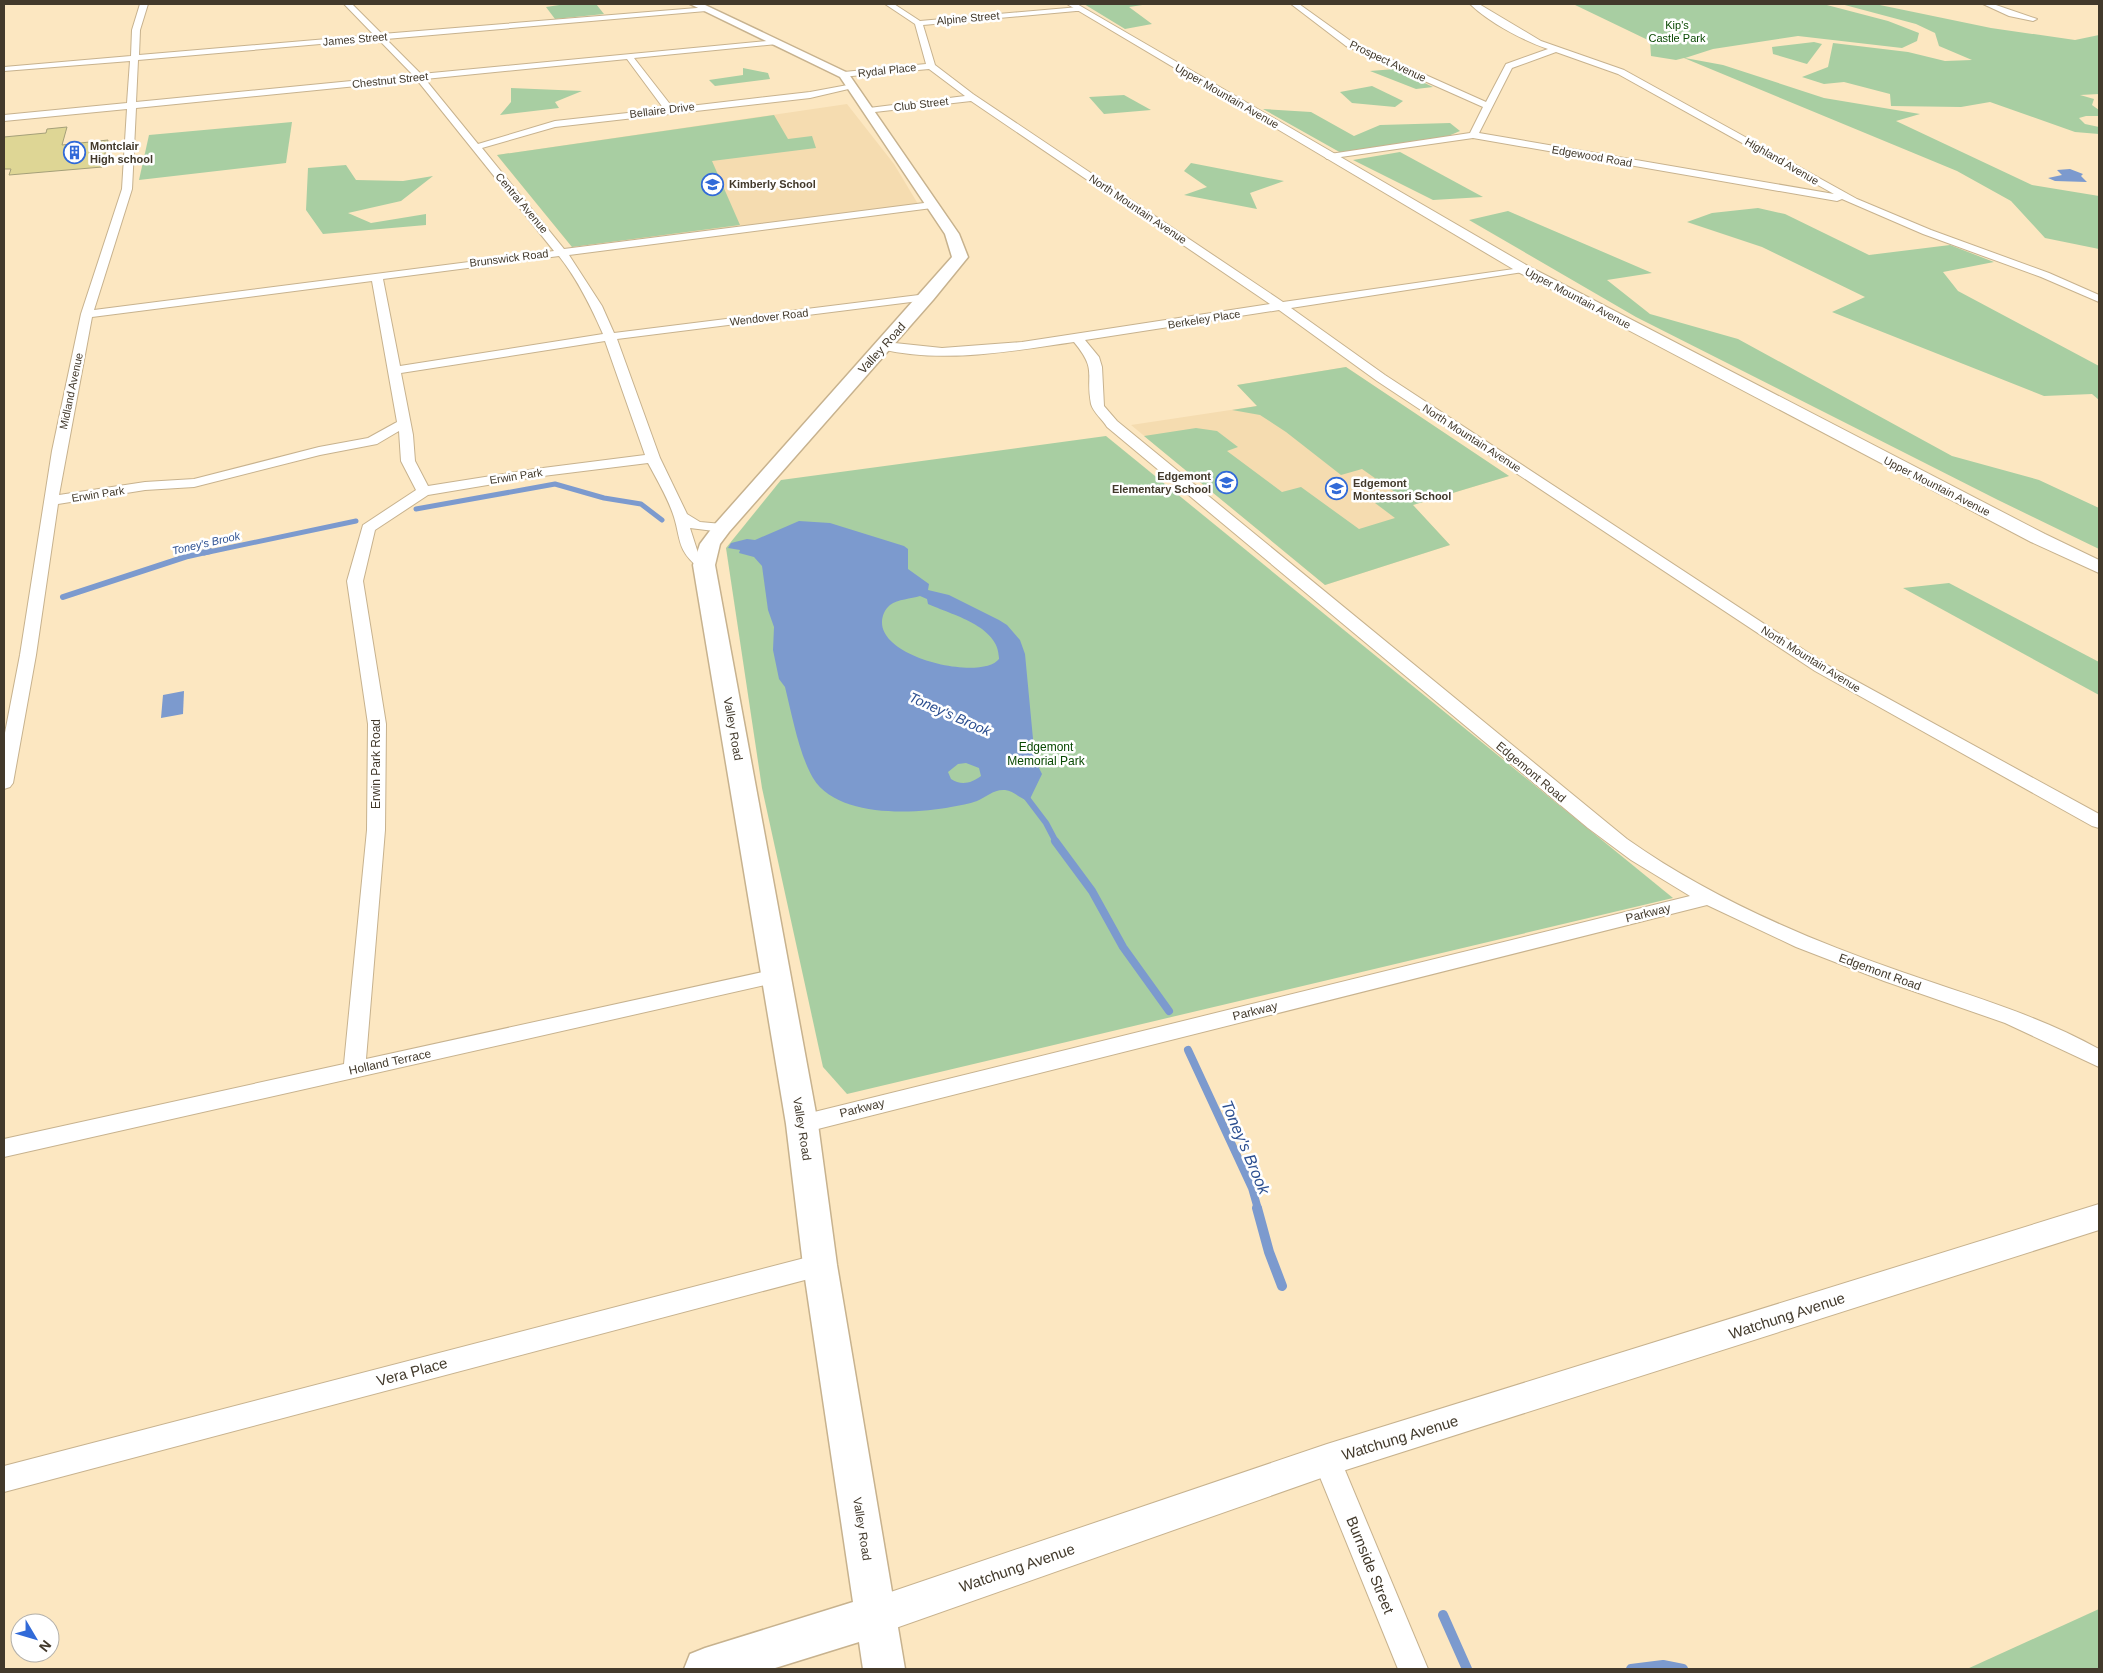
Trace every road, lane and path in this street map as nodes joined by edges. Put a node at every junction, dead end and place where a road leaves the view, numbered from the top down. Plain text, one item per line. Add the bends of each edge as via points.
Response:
1 (144, 4) edge
2 (348, 4) edge
3 (889, 4) edge
4 (1295, 4) edge
5 (1474, 4) edge
6 (1987, 4) edge
7 (700, 6) edge
8 (1074, 6) edge
9 (2033, 19) dead end
10 (919, 23) junction
11 (381, 37) junction
12 (777, 42) junction
13 (1557, 49) junction
14 (629, 57) junction
15 (135, 58) junction
16 (931, 66) junction
17 (4, 69) edge
18 (419, 78) junction
19 (848, 81) junction
20 (973, 98) junction
21 (133, 106) junction
22 (1487, 106) junction
23 (669, 109) junction
24 (869, 111) junction
25 (4, 118) edge
26 (1473, 135) junction
27 (475, 147) junction
28 (1330, 157) junction
29 (1853, 201) junction
30 (932, 205) junction
31 (562, 252) junction
32 (1523, 269) junction
33 (377, 276) junction
34 (927, 297) junction
35 (2099, 299) edge
36 (1282, 307) junction
37 (87, 314) junction
38 (610, 337) junction
39 (1078, 338) junction
40 (884, 346) junction
41 (393, 371) junction
42 (404, 423) junction
43 (372, 441) junction
44 (407, 451) junction
45 (653, 458) junction
46 (252, 468) joint
47 (145, 486) joint
48 (424, 491) junction
49 (51, 501) junction
50 (681, 517) junction
51 (722, 528) junction
52 (704, 565) junction
53 (2099, 567) edge
54 (4, 782) edge
55 (2099, 822) edge
56 (1708, 898) junction
57 (776, 976) junction
58 (2099, 1059) edge
59 (354, 1070) junction
60 (802, 1124) junction
61 (4, 1148) edge
62 (2099, 1217) edge
63 (820, 1265) junction
64 (1327, 1460) junction
65 (4, 1479) edge
66 (876, 1616) junction
67 (705, 1669) edge
68 (884, 1669) edge
69 (1413, 1669) edge

1 - 15 street, Midland Avenue via 136,30
2 - 11 street, Central Avenue
3 - 10 street
4 - 22 street, Prospect Avenue via 1349,44
5 - 13 street, Highland Avenue via 1538,43
6 - 9 street
7 - 11 street, James Street
7 - 12 main road
8 - 10 street, Alpine Street
8 - 28 street, Upper Mountain Avenue
10 - 16 street
11 - 15 street, James Street
11 - 18 street, Central Avenue
12 - 14 street, Chestnut Street
12 - 19 main road
13 - 22 street via 1509,66
13 - 29 street, Highland Avenue via 1621,72
14 - 18 street, Chestnut Street
14 - 23 street
15 - 17 street, James Street
15 - 21 street, Midland Avenue
16 - 19 street, Rydal Place
16 - 20 street, North Mountain Avenue
18 - 21 street, Chestnut Street
18 - 27 street, Central Avenue
19 - 23 street, Bellaire Drive via 810,95
19 - 24 main road, Valley Road
20 - 24 street, Club Street
20 - 36 street, North Mountain Avenue
21 - 25 street, Chestnut Street
21 - 37 street, Midland Avenue via 127,189
22 - 26 street
23 - 27 street, Bellaire Drive via 536,127 499,143
24 - 30 main road, Valley Road
26 - 28 street, Edgewood Road
26 - 29 street, Edgewood Road
27 - 31 street, Central Avenue
28 - 32 street, Upper Mountain Avenue
29 - 35 street, Highland Avenue
30 - 31 street, Brunswick Road
30 - 34 main road, Valley Road via 952,234 960,257
31 - 33 street, Brunswick Road
31 - 38 street, Central Avenue via 596,306
32 - 36 street, Berkeley Place
32 - 53 street, Upper Mountain Avenue
33 - 37 street, Brunswick Road
33 - 41 street
34 - 38 street, Wendover Road
34 - 40 main road, Valley Road
36 - 39 street, Berkeley Place
36 - 55 street, North Mountain Avenue via 1381,378 1821,668
37 - 49 street, Midland Avenue
38 - 41 street
38 - 45 street, Central Avenue
39 - 40 street, Berkeley Place via 956,352
39 - 56 street, Edgemont Road via 1093,358 1098,406 1112,424 1602,830
40 - 51 main road, Valley Road
41 - 42 street
42 - 43 street, Erwin Park
42 - 44 street
43 - 44 street, Erwin Park
43 - 46 street, Erwin Park
44 - 48 street via 408,461
45 - 48 street, Erwin Park
45 - 50 street, Central Avenue
46 - 47 street, Erwin Park via 187,485
47 - 49 street, Erwin Park
48 - 59 street, Erwin Park Road via 368,528 355,581 377,733 376,830
49 - 54 street, Midland Avenue via 28,655
50 - 51 street via 696,526
50 - 52 street, Central Avenue via 692,555
51 - 52 main road, Valley Road via 710,544
52 - 57 main road, Valley Road
56 - 58 street, Edgemont Road via 1810,945 2001,1013
56 - 60 street, Parkway
57 - 59 street, Holland Terrace
57 - 60 main road, Valley Road
59 - 61 street, Holland Terrace
60 - 63 main road, Valley Road
62 - 64 street, Watchung Avenue
63 - 65 street, Vera Place
63 - 66 main road, Valley Road
64 - 66 street, Watchung Avenue
64 - 69 street, Burnside Street
66 - 67 main road, Watchung Avenue
66 - 68 main road, Valley Road

